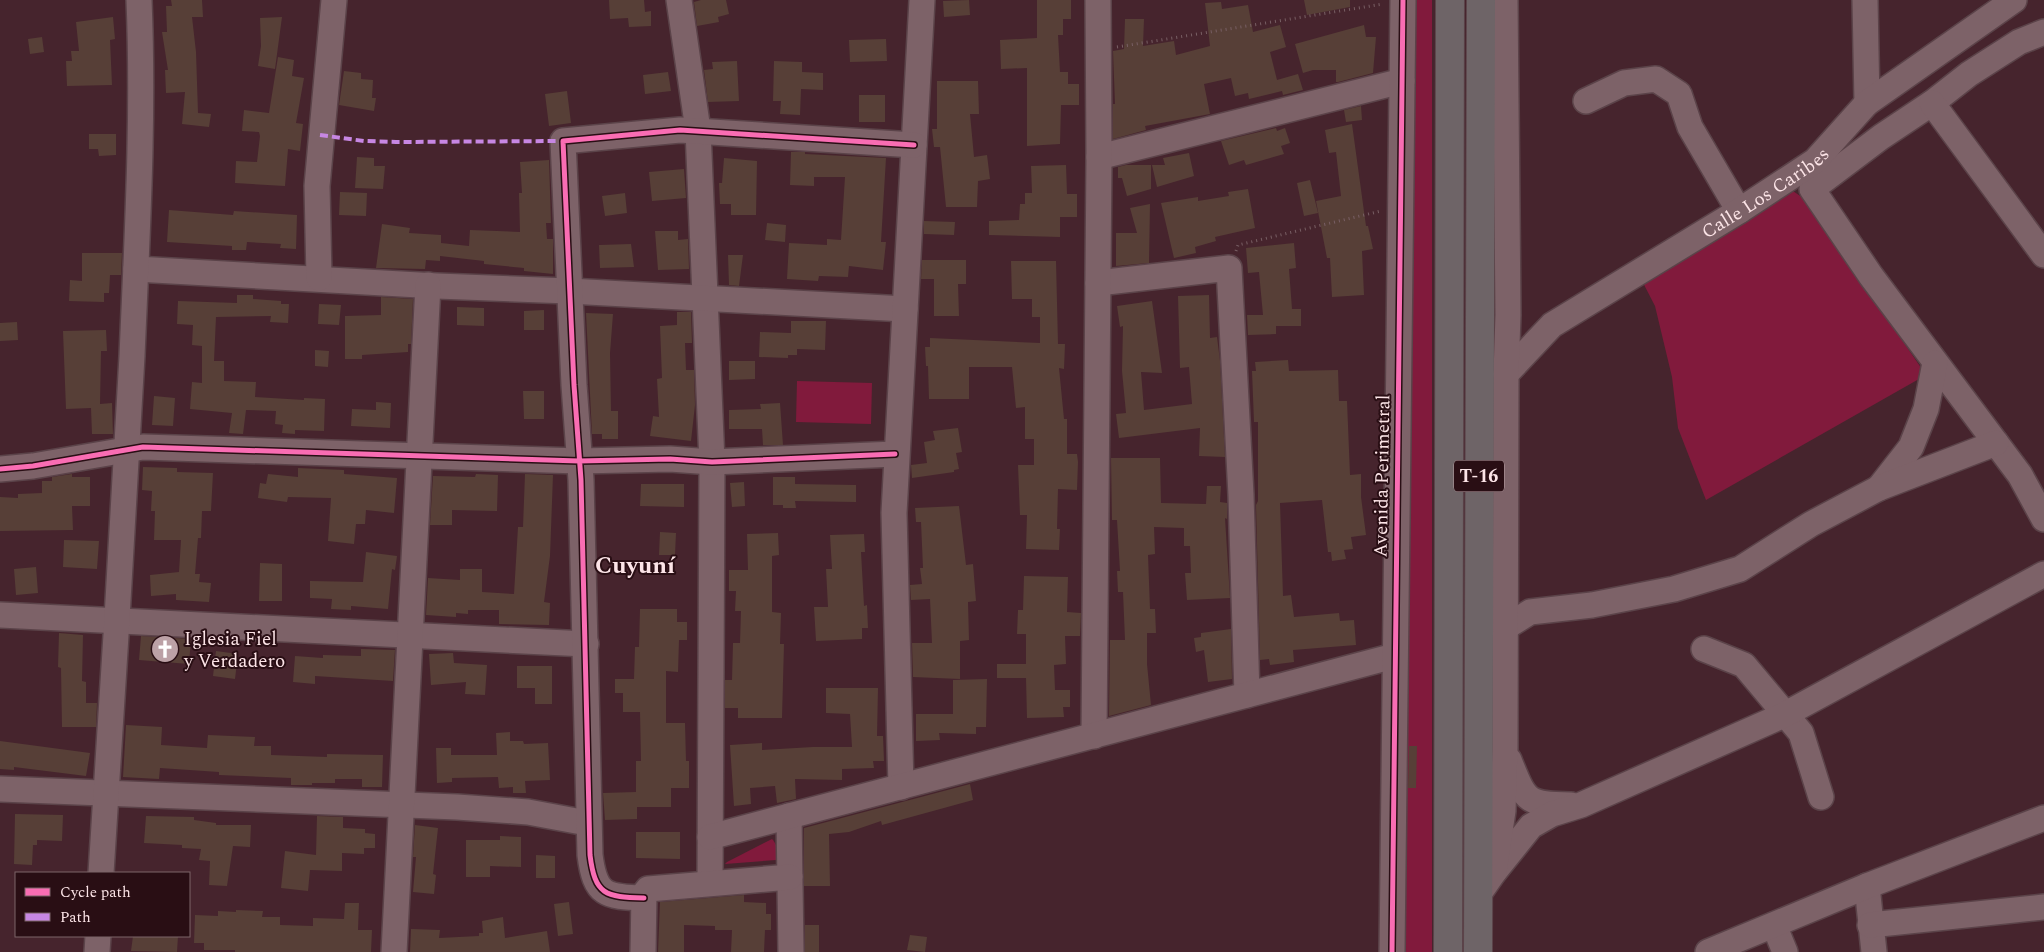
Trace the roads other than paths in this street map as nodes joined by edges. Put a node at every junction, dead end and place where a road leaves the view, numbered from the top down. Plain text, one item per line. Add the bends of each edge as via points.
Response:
1 (140, 0) edge
2 (334, 0) edge
3 (679, 0) edge
4 (922, 0) edge
5 (1098, 0) edge
6 (1403, 0) edge
7 (1450, 0) edge
8 (1481, 0) edge
9 (1505, 0) edge
10 (1865, 0) edge
11 (2014, 0) edge
12 (2044, 32) edge
13 (1402, 81) junction
14 (1586, 101) dead end
15 (1867, 103) junction
16 (1932, 103) junction
17 (698, 130) junction
18 (914, 146) junction
19 (1099, 156) junction
20 (1739, 211) junction
21 (2044, 255) edge
22 (136, 269) junction
23 (319, 278) junction
24 (1098, 284) junction
25 (428, 286) junction
26 (569, 290) junction
27 (705, 298) junction
28 (905, 309) junction
29 (1508, 315) junction
30 (1552, 325) junction
31 (1935, 363) junction
32 (1506, 374) junction
33 (1996, 443) junction
34 (127, 448) junction
35 (895, 454) junction
36 (420, 456) junction
37 (579, 461) junction
38 (712, 462) junction
39 (0, 469) edge
40 (1879, 488) junction
41 (2044, 519) edge
42 (2044, 574) edge
43 (0, 615) edge
44 (117, 620) junction
45 (1506, 627) junction
46 (411, 635) junction
47 (586, 644) junction
48 (1704, 648) dead end
49 (1394, 656) junction
50 (1247, 695) junction
51 (1784, 715) junction
52 (1094, 736) junction
53 (1505, 749) junction
54 (901, 787) junction
55 (0, 789) edge
56 (106, 795) junction
57 (1821, 797) dead end
58 (402, 805) junction
59 (1581, 805) junction
60 (789, 816) junction
61 (2044, 818) edge
62 (587, 823) junction
63 (710, 837) junction
64 (101, 872) edge
65 (1494, 872) junction
66 (790, 877) junction
67 (710, 883) junction
68 (1867, 886) junction
69 (1478, 895) junction
70 (644, 898) junction
71 (2044, 907) edge
72 (1774, 925) junction
73 (1870, 925) junction
74 (98, 937) edge
75 (97, 952) edge
76 (394, 952) edge
77 (643, 952) edge
78 (791, 952) edge
79 (1392, 952) edge
80 (1448, 952) edge
81 (1478, 952) edge
82 (1708, 952) edge
83 (1785, 952) edge
84 (1874, 952) edge

1 - 22 street via 142,78
2 - 23 street via 317,186
3 - 17 street
4 - 18 street
5 - 19 street
6 - 13 street, Avenida Perimetral
7 - 80 highway, T-16
8 - 69 highway, T-16
9 - 29 street
10 - 15 street
11 - 15 street, Calle Los Caribes
12 - 16 street via 2019,42 1969,74
13 - 19 street
13 - 49 street, Avenida Perimetral
14 - 20 street via 1624,83 1656,79 1679,94 1690,127
15 - 20 street, Calle Los Caribes via 1815,161
16 - 21 street
16 - 31 street via 1812,189
17 - 18 street
17 - 26 street via 563,141
17 - 27 street
18 - 28 street
19 - 24 street
20 - 30 street, Calle Los Caribes
22 - 23 street
22 - 34 street
23 - 25 street
24 - 50 street via 1229,268
24 - 52 street
25 - 26 street
25 - 36 street
26 - 27 street
26 - 37 street
27 - 28 street
27 - 38 street
28 - 35 street
29 - 30 street
29 - 32 street
30 - 32 street, Calle Los Caribes
31 - 33 street
31 - 40 street via 1926,409 1911,446
32 - 45 street
33 - 40 street
33 - 41 street via 2020,474
34 - 36 street
34 - 39 street
34 - 44 street
35 - 38 street
35 - 54 street via 894,589
36 - 37 street
36 - 46 street
37 - 38 street via 670,459
37 - 47 street
38 - 63 street
40 - 45 street via 1811,524 1740,569 1674,589 1592,605 1530,612
42 - 51 street
43 - 44 street
44 - 46 street
44 - 56 street
45 - 53 street
46 - 47 street
46 - 58 street
47 - 62 street
48 - 51 street via 1744,665
49 - 50 street
49 - 79 street, Avenida Perimetral
50 - 52 street
51 - 57 street via 1801,733
51 - 59 street
52 - 54 street
53 - 59 street via 1522,793 1540,804
53 - 65 street via 1503,811
54 - 60 street
55 - 56 street
56 - 58 street
56 - 64 street
58 - 62 street via 528,812
58 - 76 street
59 - 65 street via 1552,814 1531,826
60 - 63 street
60 - 66 street
61 - 68 street
62 - 70 street via 592,868 598,887 617,897
63 - 67 street
65 - 69 street
66 - 67 street
66 - 78 street
67 - 70 street via 653,887 645,891
68 - 72 street
68 - 73 street
69 - 81 highway, T-16
70 - 77 street
71 - 73 street
72 - 82 street
72 - 83 street
73 - 84 street
74 - 75 street

